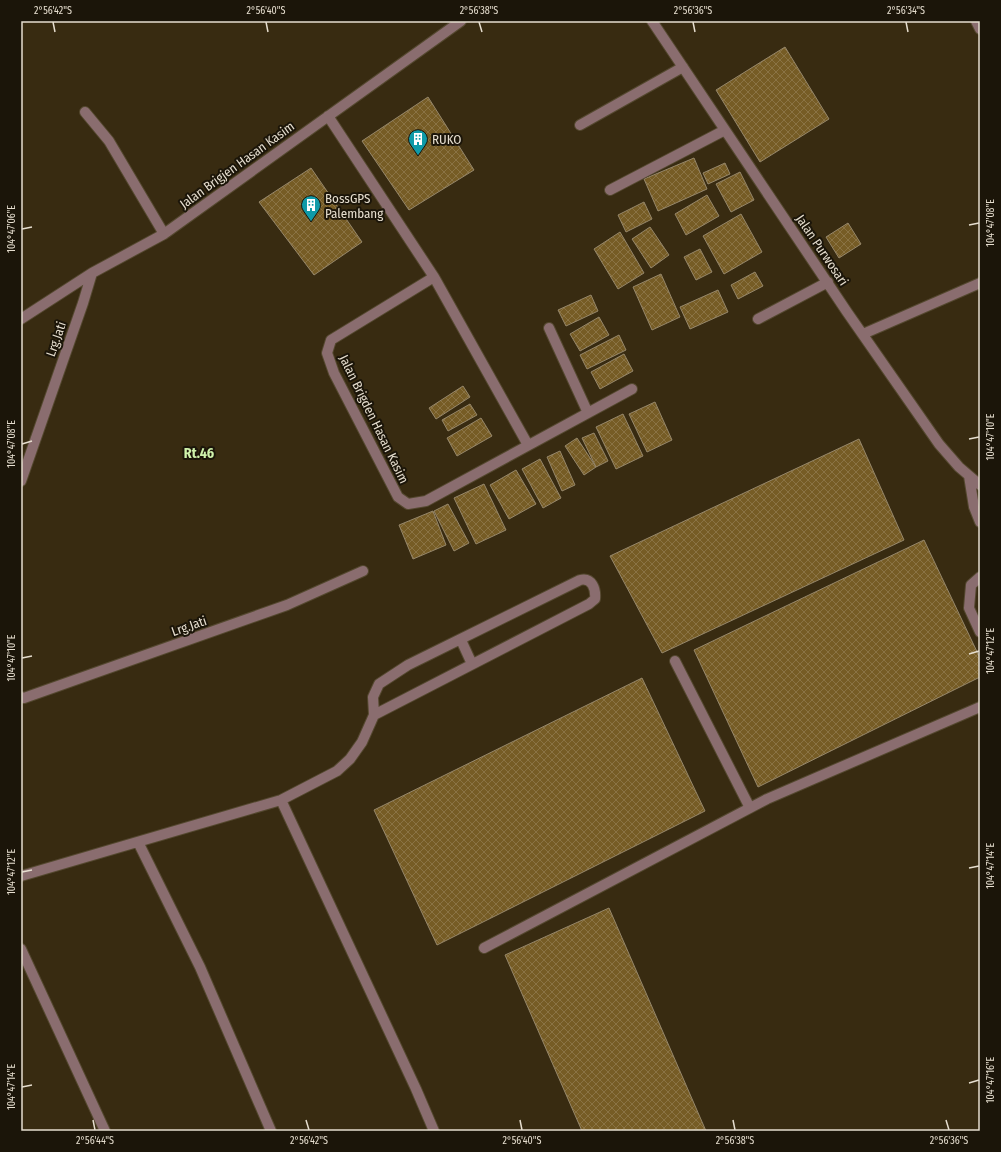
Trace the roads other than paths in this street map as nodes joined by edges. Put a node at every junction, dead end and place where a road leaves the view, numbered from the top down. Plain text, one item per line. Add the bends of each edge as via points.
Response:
1 (461, 21) edge
2 (652, 21) edge
3 (976, 21) edge
4 (980, 29) edge
5 (683, 67) junction
6 (85, 112) dead end
7 (328, 116) junction
8 (580, 125) dead end
9 (726, 130) junction
10 (610, 190) dead end
11 (164, 234) junction
12 (92, 273) junction
13 (434, 277) junction
14 (828, 282) junction
15 (980, 283) edge
16 (21, 319) edge
17 (758, 319) dead end
18 (548, 328) dead end
19 (863, 334) junction
20 (632, 389) dead end
21 (588, 413) junction
22 (528, 445) junction
23 (969, 476) junction
24 (21, 481) edge
25 (980, 485) edge
26 (980, 522) edge
27 (363, 571) dead end
28 (980, 577) edge
29 (980, 632) edge
30 (461, 640) junction
31 (675, 661) dead end
32 (472, 664) junction
33 (21, 697) edge
34 (980, 707) edge
35 (374, 715) junction
36 (281, 800) junction
37 (750, 808) junction
38 (138, 842) junction
39 (21, 876) edge
40 (484, 948) dead end
41 (21, 950) edge
42 (105, 1131) edge
43 (271, 1131) edge
44 (434, 1131) edge

1 - 7 street, Jalan Brigjen Hasan Kasim
2 - 5 street, Jalan Purwosari
3 - 4 street
5 - 8 street
5 - 9 street, Jalan Purwosari
6 - 11 street via 108,141
7 - 11 street, Jalan Brigjen Hasan Kasim
7 - 13 street
9 - 10 street
9 - 14 street, Jalan Purwosari
11 - 12 street, Jalan Brigjen Hasan Kasim
12 - 16 street, Jalan Brigjen Hasan Kasim
12 - 24 street, Lrg.Jati
13 - 22 street
13 - 22 street, Jalan Brigden Hasan Kasim via 331,340 327,353 334,373 398,497 408,504 426,501
14 - 17 street
14 - 19 street, Jalan Purwosari
15 - 19 street
18 - 21 street
19 - 23 street, Jalan Purwosari via 939,444
20 - 21 street, Jalan Brigden Hasan Kasim
21 - 22 street, Jalan Brigden Hasan Kasim
23 - 25 street, Jalan Purwosari
23 - 26 street via 974,507
27 - 33 street, Lrg.Jati via 287,605
28 - 29 street via 972,585 969,608
30 - 32 street
30 - 32 street via 580,580 585,579 594,585 595,599 589,604
30 - 35 street via 408,665 379,684 373,697
31 - 37 street
32 - 35 street
34 - 37 street
35 - 36 street via 362,742 350,759 337,771
36 - 38 street
36 - 44 street
37 - 40 street
38 - 39 street
38 - 43 street via 200,967
41 - 42 street

